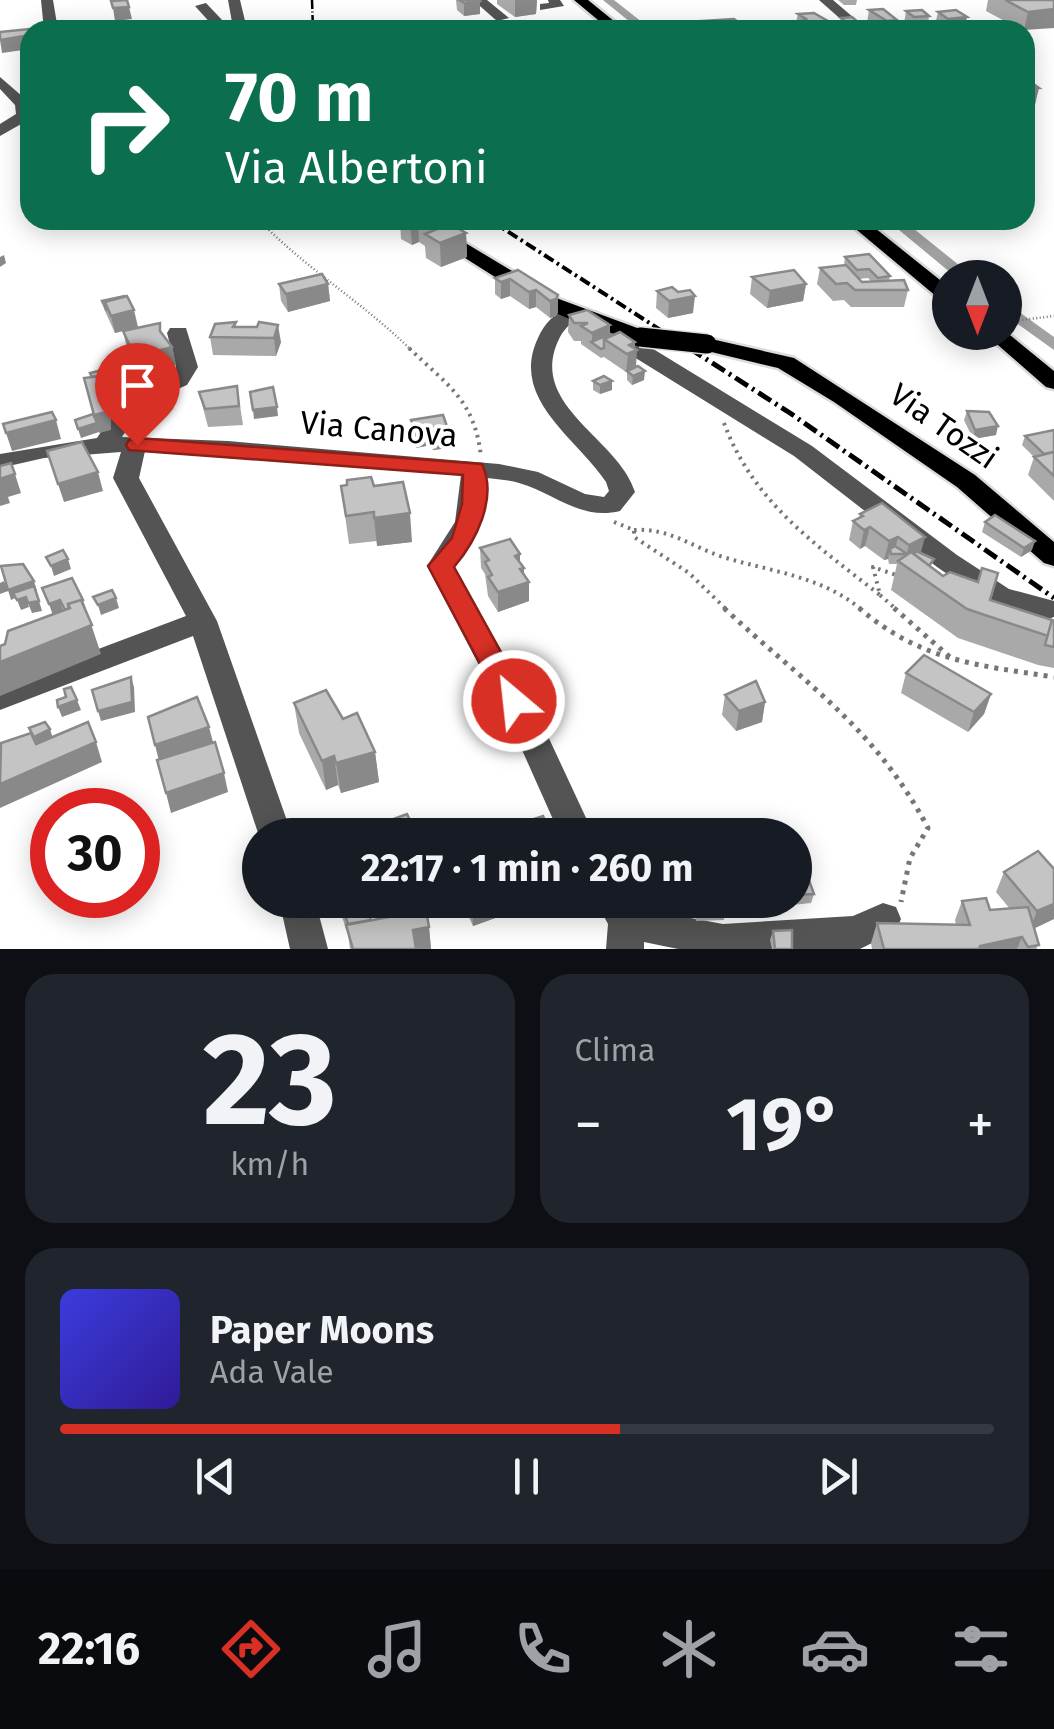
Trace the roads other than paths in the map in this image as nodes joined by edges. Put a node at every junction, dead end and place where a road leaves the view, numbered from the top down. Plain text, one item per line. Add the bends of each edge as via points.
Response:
1 (479, 0) edge
2 (580, 0) edge
3 (825, 0) edge
4 (502, 18) dead end
5 (847, 18) junction
6 (605, 20) edge
7 (838, 20) edge
8 (850, 20) edge
9 (0, 81) edge
10 (20, 101) edge
11 (431, 230) edge
12 (866, 230) edge
13 (932, 283) edge
14 (571, 313) junction
15 (178, 333) dead end
16 (634, 336) junction
17 (1014, 350) edge
18 (1054, 382) edge
19 (105, 444) junction
20 (137, 445) junction
21 (0, 461) edge
22 (474, 469) junction
23 (1054, 557) edge
24 (1048, 609) dead end
25 (203, 621) junction
26 (0, 698) edge
27 (269, 818) edge
28 (569, 818) edge
29 (301, 918) edge
30 (883, 918) road end
31 (621, 924) edge
32 (309, 949) edge

1 - 4 street
2 - 6 main road
3 - 5 street
5 - 7 street
5 - 8 street
9 - 10 street
11 - 14 main road, Via Tozzi
12 - 13 main road
14 - 16 main road, Via Tozzi
14 - 22 street, Via Canova via 549,329 538,374 544,393 619,482 619,499 594,506 522,475
15 - 19 street via 187,368 178,380 134,399
16 - 23 main road, Via Tozzi, bridge via 707,344 786,364 966,480
16 - 24 street via 642,352 803,451 1000,596
17 - 18 main road
19 - 20 street, Via Canova
19 - 21 street, Via Canova
20 - 22 street, Via Canova
20 - 25 street via 126,478
22 - 28 street via 474,504 463,541 441,566
25 - 26 street
25 - 27 street
29 - 32 street
30 - 31 street via 858,933 724,941

